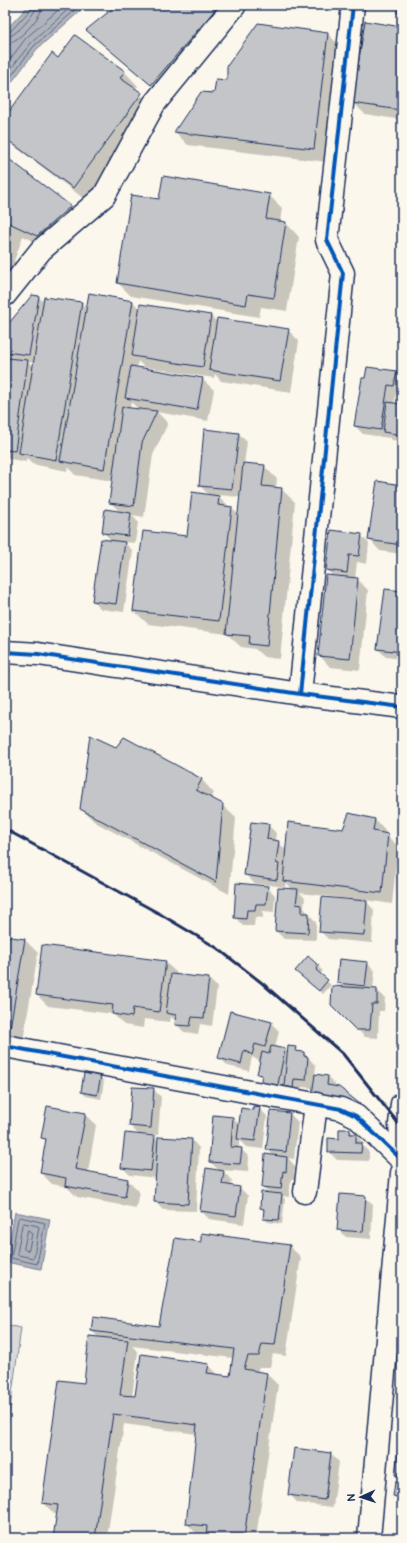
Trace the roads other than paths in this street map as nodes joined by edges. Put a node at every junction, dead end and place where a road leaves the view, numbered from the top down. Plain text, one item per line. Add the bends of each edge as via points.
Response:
1 (235, 5) edge
2 (353, 5) edge
3 (5, 295) edge
4 (5, 652) edge
5 (300, 694) junction
6 (402, 707) edge
7 (5, 1046) edge
8 (316, 1104) junction
9 (402, 1104) edge
10 (402, 1147) edge
11 (402, 1160) edge
12 (402, 1173) edge
13 (305, 1192) dead end
14 (369, 1538) edge

1 - 3 street via 154,104 104,196 41,250
2 - 5 street via 327,240 343,273
4 - 5 street via 46,655
5 - 6 street
7 - 8 street
8 - 11 street via 341,1109 356,1116
8 - 13 street
9 - 10 street
12 - 14 street

